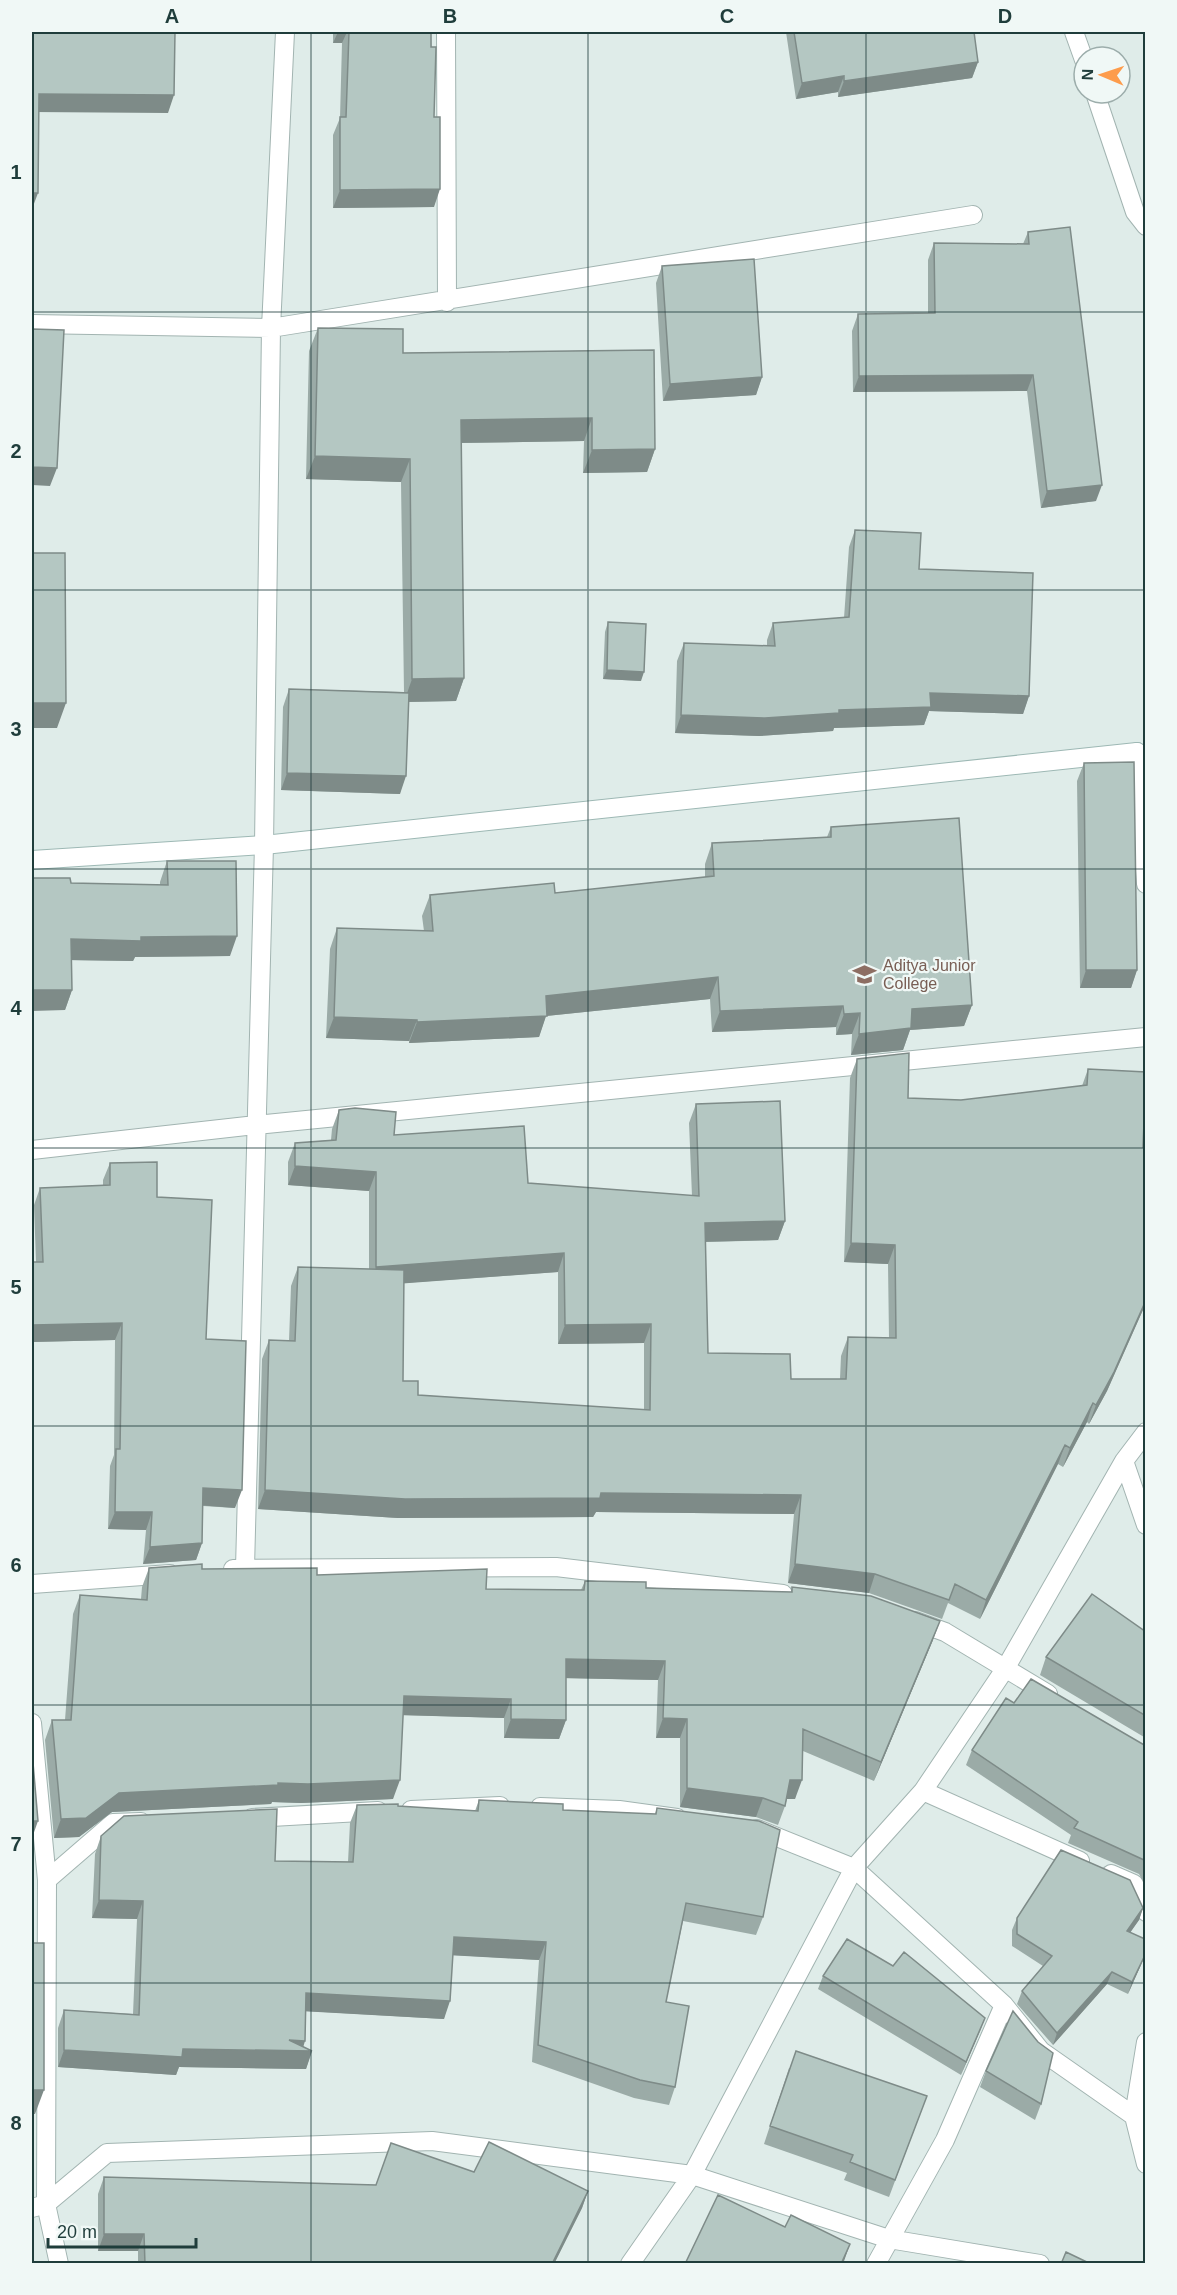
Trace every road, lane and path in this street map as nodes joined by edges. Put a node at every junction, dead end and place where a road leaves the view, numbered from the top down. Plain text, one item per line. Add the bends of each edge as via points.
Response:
1 (285, 32) edge
2 (446, 32) edge
3 (1099, 105) edge
4 (974, 216) dead end
5 (1146, 226) edge
6 (447, 302) junction
7 (32, 324) edge
8 (271, 328) junction
9 (1142, 755) edge
10 (264, 845) junction
11 (32, 860) edge
12 (1146, 884) edge
13 (1146, 1037) edge
14 (256, 1125) junction
15 (32, 1150) edge
16 (1146, 1432) edge
17 (1124, 1461) junction
18 (1146, 1525) edge
19 (245, 1568) junction
20 (210, 1571) edge
21 (186, 1572) edge
22 (32, 1584) edge
23 (798, 1596) edge
24 (900, 1616) edge
25 (1005, 1669) junction
26 (1063, 1703) edge
27 (32, 1724) edge
28 (922, 1791) junction
29 (231, 1819) edge
30 (160, 1821) edge
31 (698, 1821) edge
32 (744, 1827) edge
33 (854, 1868) junction
34 (47, 1880) junction
35 (1146, 1912) edge
36 (1004, 2006) junction
37 (1146, 2042) edge
38 (1146, 2097) edge
39 (1134, 2116) junction
40 (1146, 2164) edge
41 (692, 2175) junction
42 (39, 2206) edge
43 (889, 2239) junction
44 (59, 2264) edge
45 (630, 2264) edge
46 (876, 2264) edge
47 (1040, 2264) edge

1 - 8 street
2 - 6 street
3 - 5 street via 1135,212
4 - 6 street
6 - 8 street
7 - 8 street
8 - 10 street
9 - 10 street
9 - 12 street
10 - 11 street
10 - 14 street
13 - 14 street
14 - 15 street
14 - 19 street
16 - 17 street
17 - 18 street
17 - 25 street
19 - 20 street
19 - 23 street via 556,1567
21 - 22 street
24 - 25 street via 945,1632
25 - 26 street
25 - 28 street
27 - 34 street
28 - 33 street
28 - 35 street via 1134,1884
29 - 31 street via 483,1806 619,1810
30 - 34 street via 113,1823
32 - 33 street
33 - 36 street
33 - 41 street
34 - 42 street
36 - 39 street via 1041,2051
36 - 43 street via 945,2140
37 - 39 street
38 - 39 street
39 - 40 street
41 - 42 street via 432,2141 107,2153
41 - 43 street
41 - 45 street
42 - 44 street
43 - 46 street
43 - 47 street

